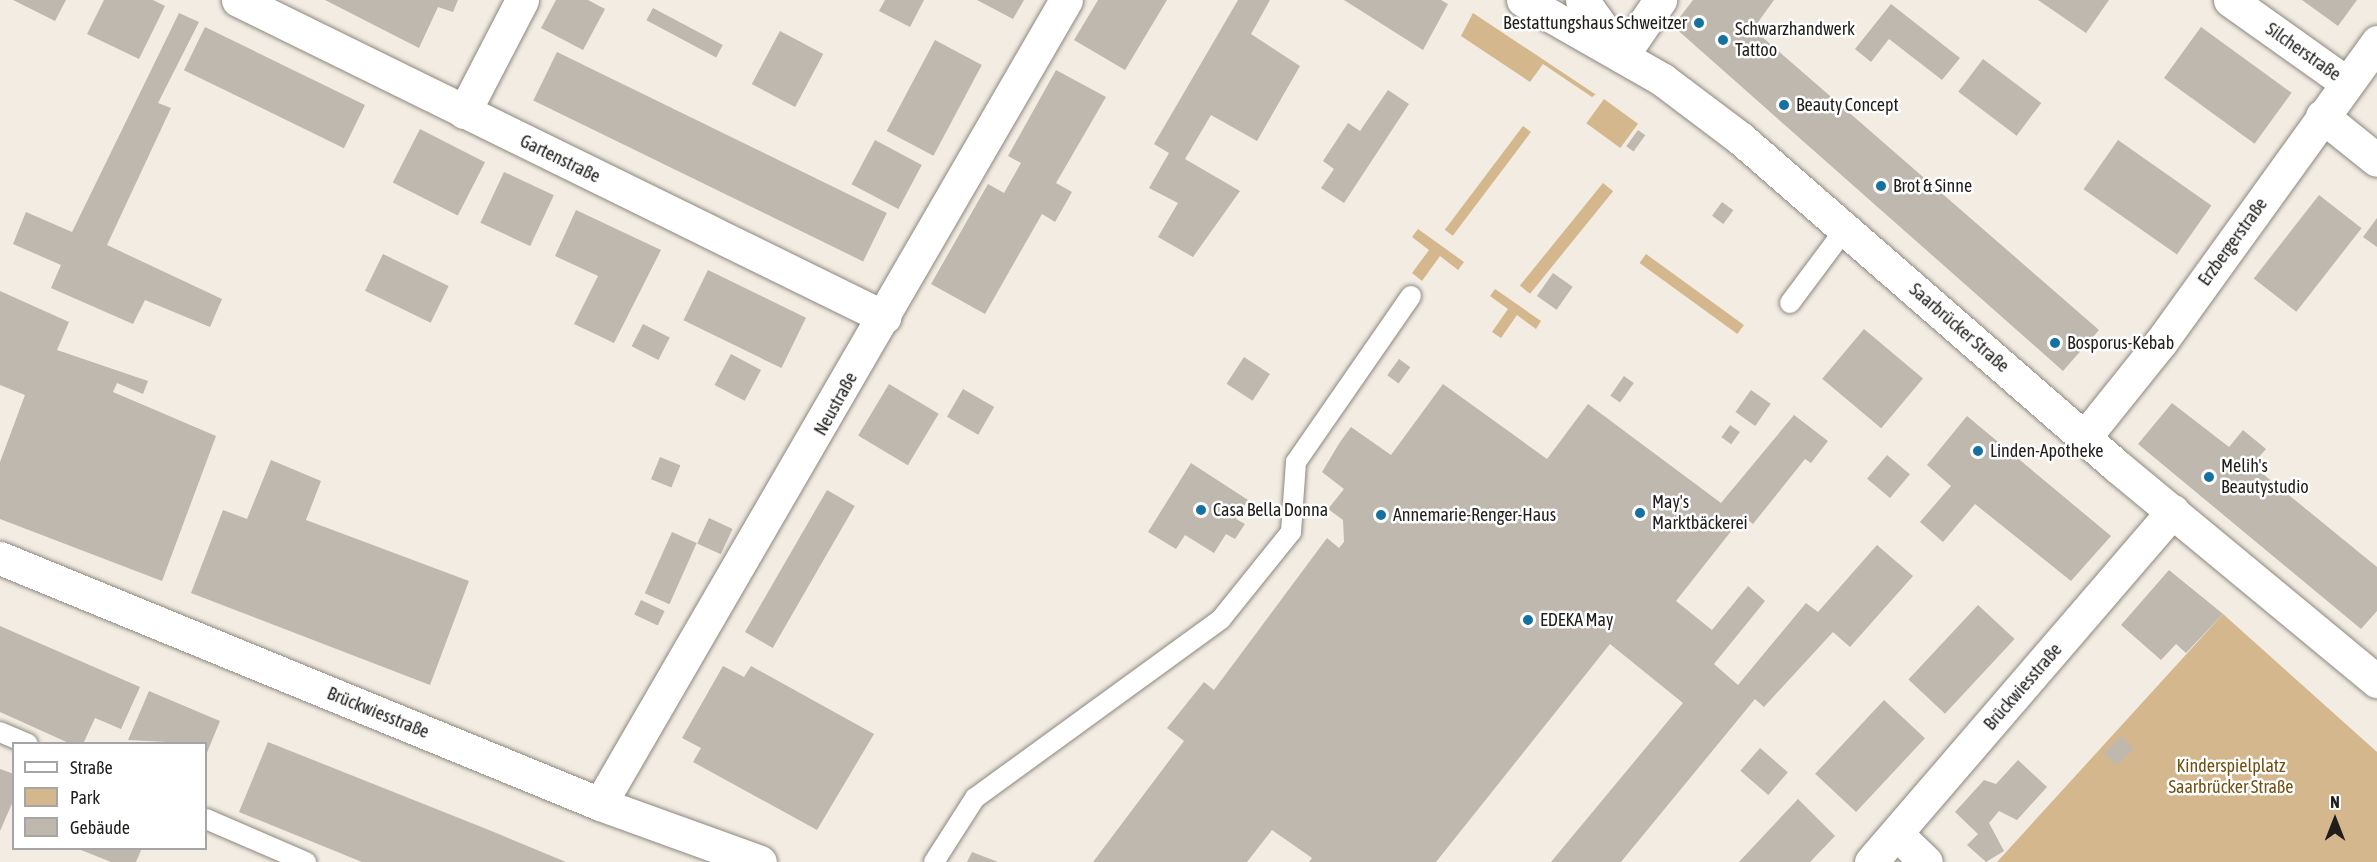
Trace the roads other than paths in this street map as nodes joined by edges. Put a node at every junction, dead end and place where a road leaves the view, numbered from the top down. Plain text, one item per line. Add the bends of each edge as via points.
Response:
1 (238, 0) edge
2 (522, 0) edge
3 (1066, 0) edge
4 (1523, 0) edge
5 (1582, 0) edge
6 (1660, 0) edge
7 (2230, 0) edge
8 (2377, 42) edge
9 (1622, 56) junction
10 (2347, 83) junction
11 (464, 112) junction
12 (2322, 116) junction
13 (2377, 160) edge
14 (1846, 228) junction
15 (1411, 296) dead end
16 (1790, 303) dead end
17 (884, 317) junction
18 (2084, 438) junction
19 (2173, 511) junction
20 (0, 558) edge
21 (2377, 681) edge
22 (0, 732) edge
23 (23, 742) edge
24 (600, 804) junction
25 (207, 819) edge
26 (1897, 834) junction
27 (306, 862) edge
28 (759, 862) edge
29 (934, 862) edge
30 (1871, 862) edge
31 (1926, 862) edge

1 - 11 street, Gartenstraße
2 - 11 street
3 - 17 street, Neustraße
4 - 9 street, Saarbrücker Straße
5 - 9 street
6 - 9 street
7 - 10 street, Silcherstraße
8 - 10 street, Erzbergerstraße
9 - 14 street, Saarbrücker Straße via 1679,91
10 - 12 street, Erzbergerstraße
11 - 17 street, Gartenstraße
12 - 13 street
12 - 18 street, Erzbergerstraße via 2161,342
14 - 16 lane
14 - 18 street, Saarbrücker Straße
15 - 29 lane via 1296,462 1291,532 1221,619 975,798
17 - 24 street, Neustraße
18 - 19 street, Saarbrücker Straße
19 - 21 street, Saarbrücker Straße
19 - 26 street, Brückwiesstraße
20 - 24 street, Brückwiesstraße
22 - 23 lane
24 - 28 street, Brückwiesstraße
25 - 27 lane
26 - 30 street, Brückwiesstraße
26 - 31 street

